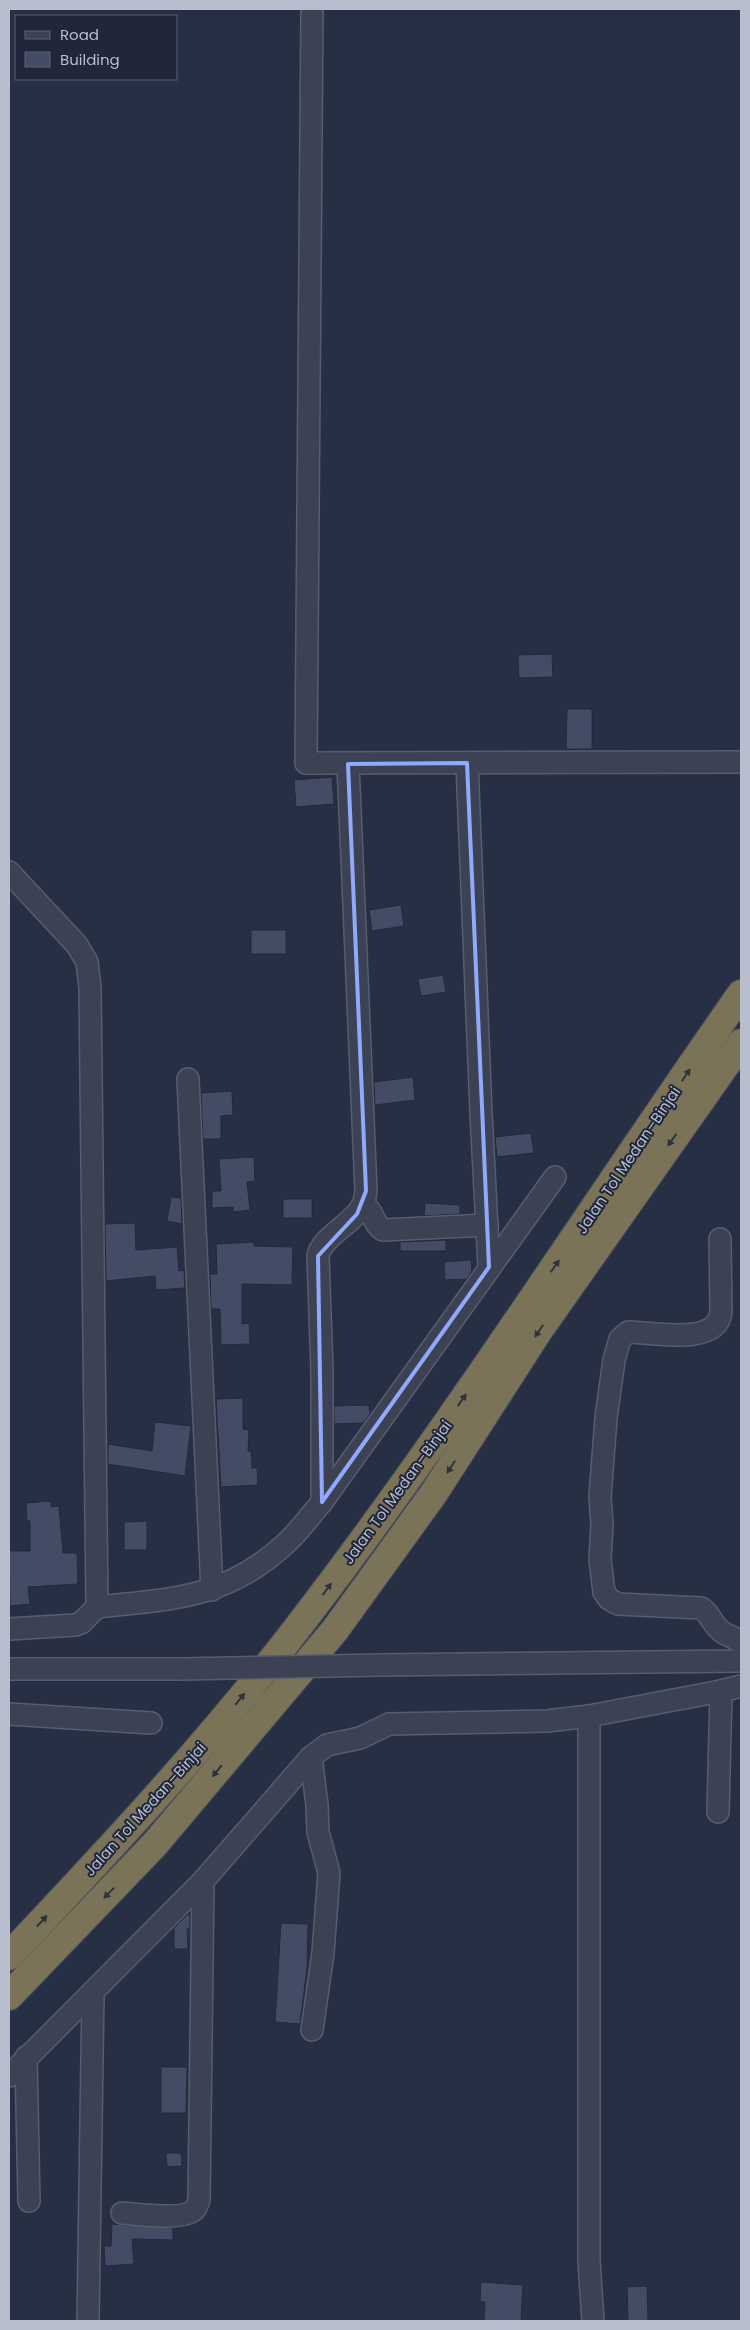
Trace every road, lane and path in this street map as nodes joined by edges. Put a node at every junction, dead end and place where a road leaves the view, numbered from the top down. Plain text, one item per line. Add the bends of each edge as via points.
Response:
1 (312, 9) edge
2 (738, 762) dead end
3 (467, 763) junction
4 (348, 764) junction
5 (9, 872) edge
6 (741, 994) edge
7 (741, 1043) edge
8 (188, 1079) dead end
9 (555, 1177) dead end
10 (363, 1205) junction
11 (487, 1225) junction
12 (720, 1239) dead end
13 (489, 1267) junction
14 (322, 1502) junction
15 (212, 1590) junction
16 (97, 1607) junction
17 (9, 1629) edge
18 (741, 1643) edge
19 (741, 1661) edge
20 (9, 1669) edge
21 (731, 1688) edge
22 (9, 1714) edge
23 (589, 1716) junction
24 (150, 1723) dead end
25 (311, 1758) junction
26 (718, 1812) dead end
27 (203, 1881) junction
28 (9, 1956) edge
29 (93, 1992) junction
30 (9, 1996) edge
31 (312, 2030) dead end
32 (26, 2058) junction
33 (9, 2076) edge
34 (29, 2201) dead end
35 (122, 2214) dead end
36 (88, 2321) edge
37 (593, 2321) edge

1 - 4 street via 306,763
2 - 3 street
3 - 4 street
3 - 11 street
4 - 10 street via 367,1168
5 - 16 street via 77,945 87,962 90,987
28 -> 6 highway, Jalan Tol Medan–Binjai via 135,1823 298,1628 411,1474
7 -> 30 highway, Jalan Tol Medan–Binjai via 539,1330 434,1493 335,1630 155,1844
8 - 15 street
9 - 13 street
10 - 11 street via 383,1230
10 - 14 street via 318,1256
11 - 13 street
12 - 18 street via 721,1312 715,1326 699,1334 628,1332 616,1346 600,1497 600,1560 604,1592 609,1599 618,1604 701,1608 719,1630 733,1635
13 - 14 street
14 - 15 street via 286,1544 266,1560
15 - 16 street via 180,1599
16 - 17 street via 75,1625
19 - 20 street, bridge
21 - 23 street
21 - 26 street
22 - 24 street
23 - 25 street via 517,1723 389,1724 360,1738 327,1745
23 - 37 street via 589,2261
25 - 27 street
25 - 31 street via 318,1832 329,1873 323,1953
27 - 29 street
27 - 35 street via 199,2200 195,2210 188,2214
29 - 32 street
29 - 36 street
32 - 33 street
32 - 34 street

